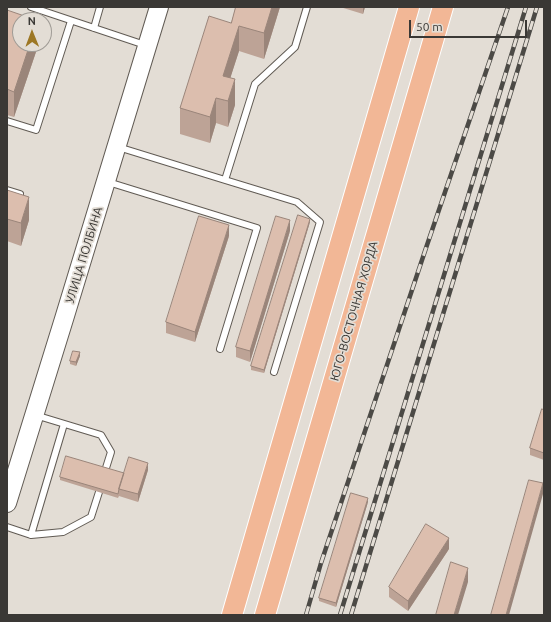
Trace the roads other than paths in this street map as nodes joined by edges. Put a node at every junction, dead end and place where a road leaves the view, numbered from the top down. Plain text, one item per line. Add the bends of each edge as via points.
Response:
1 (31, 7) edge
2 (100, 7) edge
3 (159, 7) edge
4 (308, 7) edge
5 (409, 7) edge
6 (443, 7) edge
7 (71, 21) junction
8 (94, 28) junction
9 (147, 46) junction
10 (7, 121) edge
11 (117, 146) junction
12 (225, 180) junction
13 (106, 181) junction
14 (7, 190) edge
15 (20, 194) edge
16 (220, 349) dead end
17 (274, 372) dead end
18 (35, 415) junction
19 (64, 424) junction
20 (105, 471) edge
21 (99, 492) edge
22 (7, 503) edge
23 (7, 527) edge
24 (31, 535) junction
25 (232, 615) edge
26 (265, 615) edge

1 - 7 lane
2 - 8 lane
3 - 9 main road, УЛИЦА ПОЛБИНА
4 - 12 lane via 295,47 255,84
5 - 25 main road
6 - 26 main road, ЮГО-ВОСТОЧНАЯ ХОРДА
7 - 8 lane
7 - 10 lane via 36,130
8 - 9 lane
9 - 11 main road, УЛИЦА ПОЛБИНА
11 - 12 lane
11 - 13 main road, УЛИЦА ПОЛБИНА
12 - 17 lane via 297,202 320,222
13 - 16 lane via 257,228
13 - 18 main road, УЛИЦА ПОЛБИНА
14 - 15 lane
18 - 19 lane
18 - 22 main road, УЛИЦА ПОЛБИНА
19 - 20 lane via 101,435 111,452
19 - 24 lane
21 - 24 lane via 91,517 63,532
23 - 24 lane

